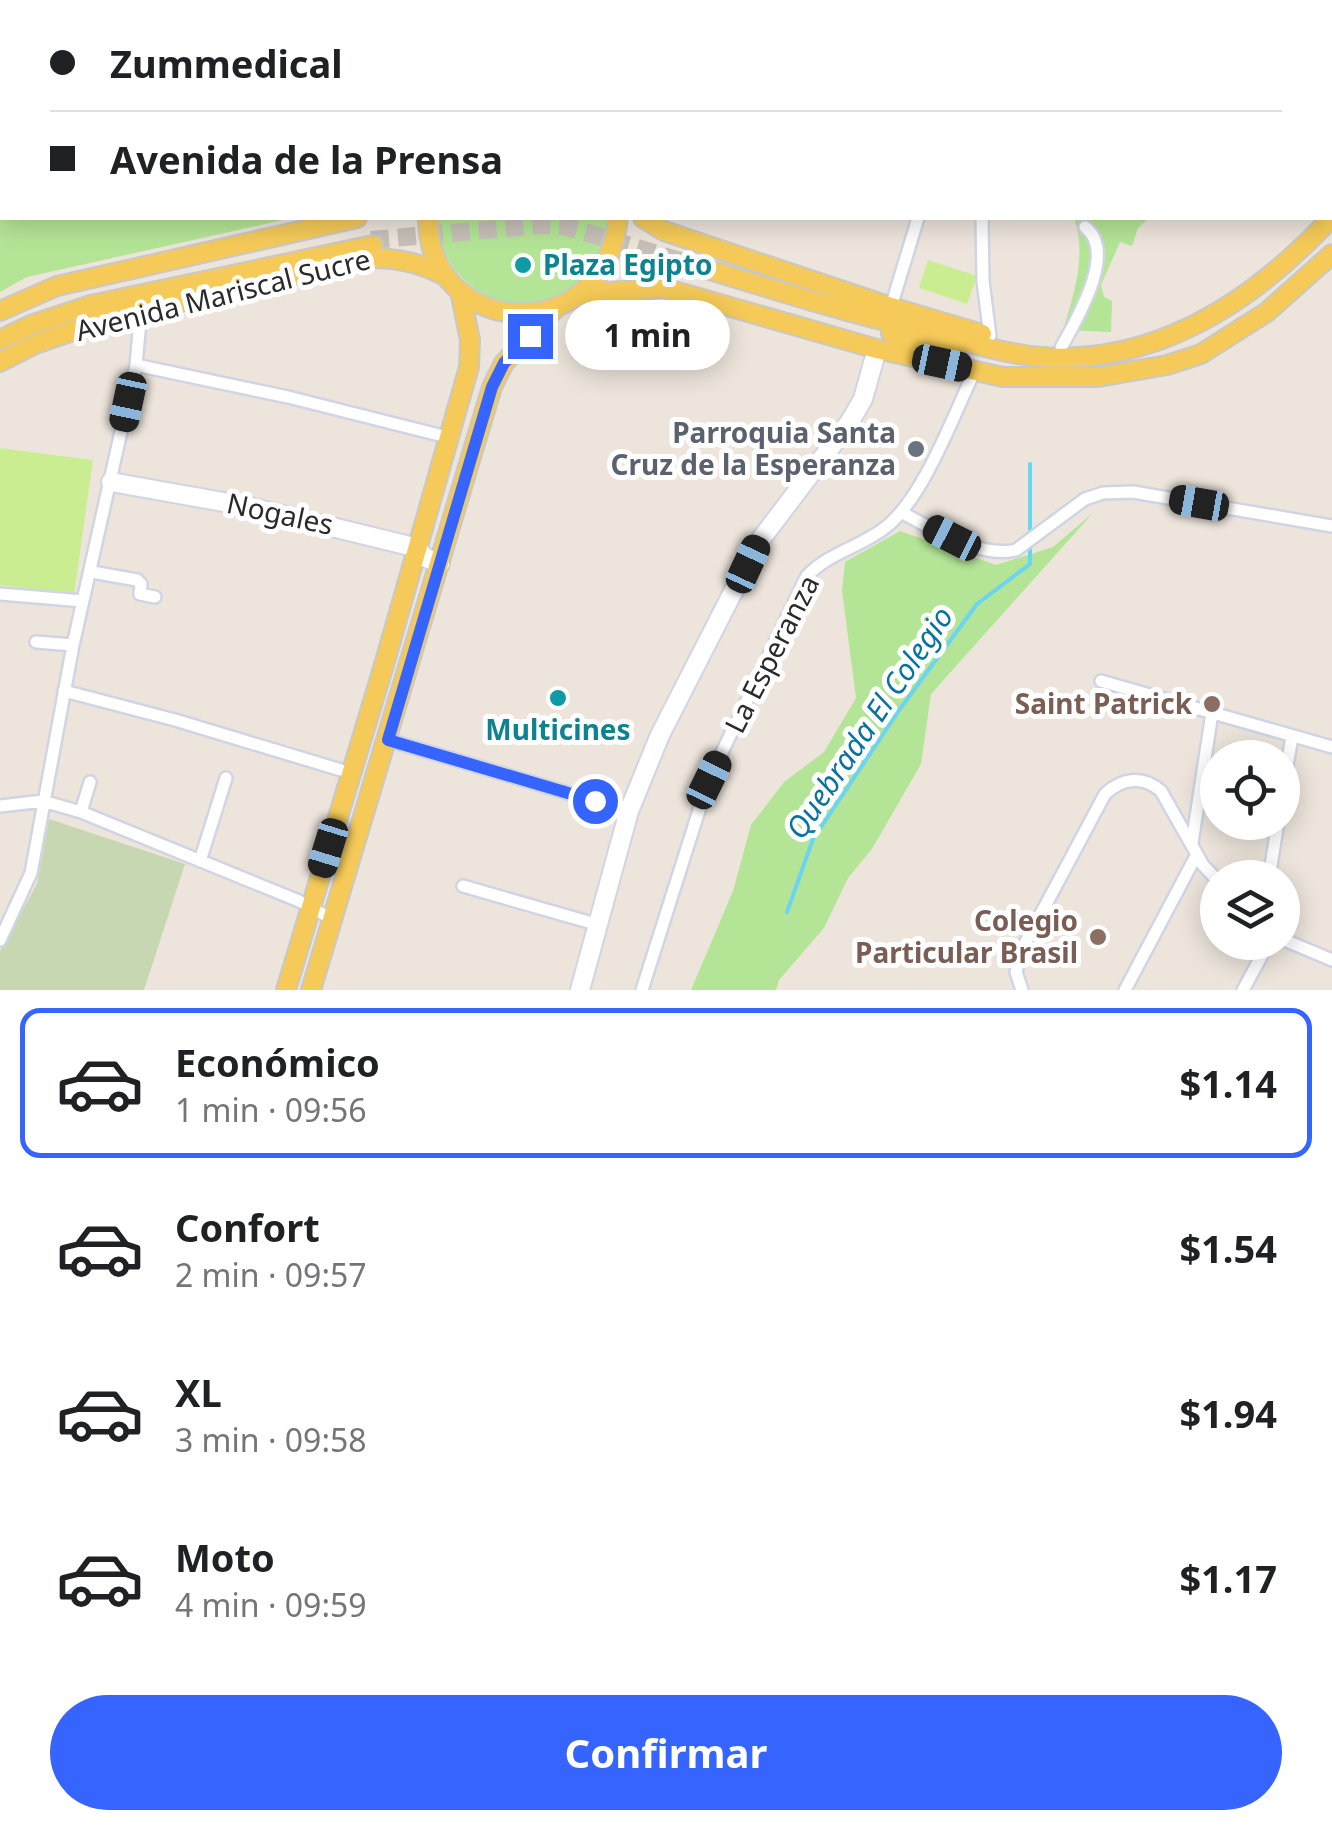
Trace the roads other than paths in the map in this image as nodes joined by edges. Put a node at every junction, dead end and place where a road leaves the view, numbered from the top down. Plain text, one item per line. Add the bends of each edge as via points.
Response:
1 (348, 220) edge
2 (428, 220) edge
3 (618, 220) edge
4 (647, 220) edge
5 (917, 220) edge
6 (982, 220) edge
7 (1329, 220) edge
8 (1085, 228) dead end
9 (1332, 254) edge
10 (454, 284) junction
11 (581, 294) junction
12 (891, 307) junction
13 (556, 308) junction
14 (140, 310) junction
15 (0, 311) edge
16 (0, 332) edge
17 (990, 336) junction
18 (0, 340) edge
19 (1061, 348) junction
20 (876, 350) junction
21 (1121, 350) junction
22 (0, 362) edge
23 (136, 365) junction
24 (975, 370) junction
25 (1036, 378) junction
26 (451, 438) junction
27 (111, 482) junction
28 (901, 512) junction
29 (1332, 526) edge
30 (418, 548) junction
31 (440, 564) junction
32 (92, 572) junction
33 (0, 594) edge
34 (156, 596) dead end
35 (83, 601) junction
36 (36, 642) dead end
37 (73, 646) junction
38 (1101, 681) dead end
39 (64, 691) junction
40 (1212, 713) junction
41 (1292, 737) junction
42 (388, 740) junction
43 (1291, 740) edge
44 (1332, 746) edge
45 (352, 773) junction
46 (226, 778) dead end
47 (90, 782) dead end
48 (43, 802) junction
49 (0, 806) edge
50 (629, 811) junction
51 (81, 812) junction
52 (1194, 849) junction
53 (200, 860) junction
54 (1202, 860) edge
55 (463, 886) dead end
56 (310, 906) junction
57 (332, 919) junction
58 (599, 925) junction
59 (0, 940) edge
60 (1300, 947) edge
61 (1259, 960) edge
62 (1332, 960) edge
63 (286, 990) edge
64 (311, 990) edge
65 (580, 990) edge
66 (642, 990) edge
67 (1022, 990) edge
68 (1125, 990) edge
69 (1243, 990) edge

1 - 15 main road, Avenida Mariscal Sucre via 57,286
2 - 10 main road via 431,246
3 - 11 main road via 608,261
4 - 12 main road
5 - 12 street
6 - 17 street
7 - 21 main road via 1222,312 1195,328
8 - 19 street via 1095,234 1098,265
9 - 25 main road via 1267,312 1201,354 1098,378
10 - 13 main road via 496,310
10 - 14 main road, Avenida Mariscal Sucre via 430,268 386,256
10 - 26 main road via 470,340
11 - 13 main road
11 - 20 main road via 664,288
12 - 17 main road
13 - 31 main road via 498,373
14 - 22 main road, Avenida Mariscal Sucre
14 - 23 street
16 - 18 main road, Avenida Mariscal Sucre via 65,305 372,242 107,301
17 - 19 main road
19 - 21 main road
20 - 24 main road
20 - 50 main road via 856,411 758,543 660,735
21 - 25 main road via 1038,357 686,266
23 - 26 street
23 - 27 street
24 - 25 main road
24 - 28 street, La Esperanza
26 - 30 main road
27 - 30 main road, Nogales
27 - 32 street
28 - 29 street via 1004,554 1085,499 1134,492
28 - 66 street, La Esperanza via 807,576 709,780
30 - 31 main road, Nogales
30 - 45 main road
31 - 42 main road
32 - 34 street via 137,580 140,594
32 - 35 street
33 - 35 street
35 - 37 street
36 - 37 street
37 - 39 street
38 - 40 street
39 - 45 street
39 - 48 street
40 - 41 street
40 - 52 street
41 - 43 street
41 - 44 street
42 - 50 street
42 - 57 main road
45 - 56 main road
46 - 53 street
47 - 51 street
48 - 49 street
48 - 51 street
48 - 59 street via 31,873
50 - 58 main road
51 - 53 street
52 - 54 street
52 - 67 street via 1154,784 1137,780 1113,787 1016,963
52 - 68 street
53 - 56 street
55 - 58 street
56 - 57 street
56 - 63 main road
57 - 64 main road
58 - 65 main road
60 - 62 street
61 - 69 street

